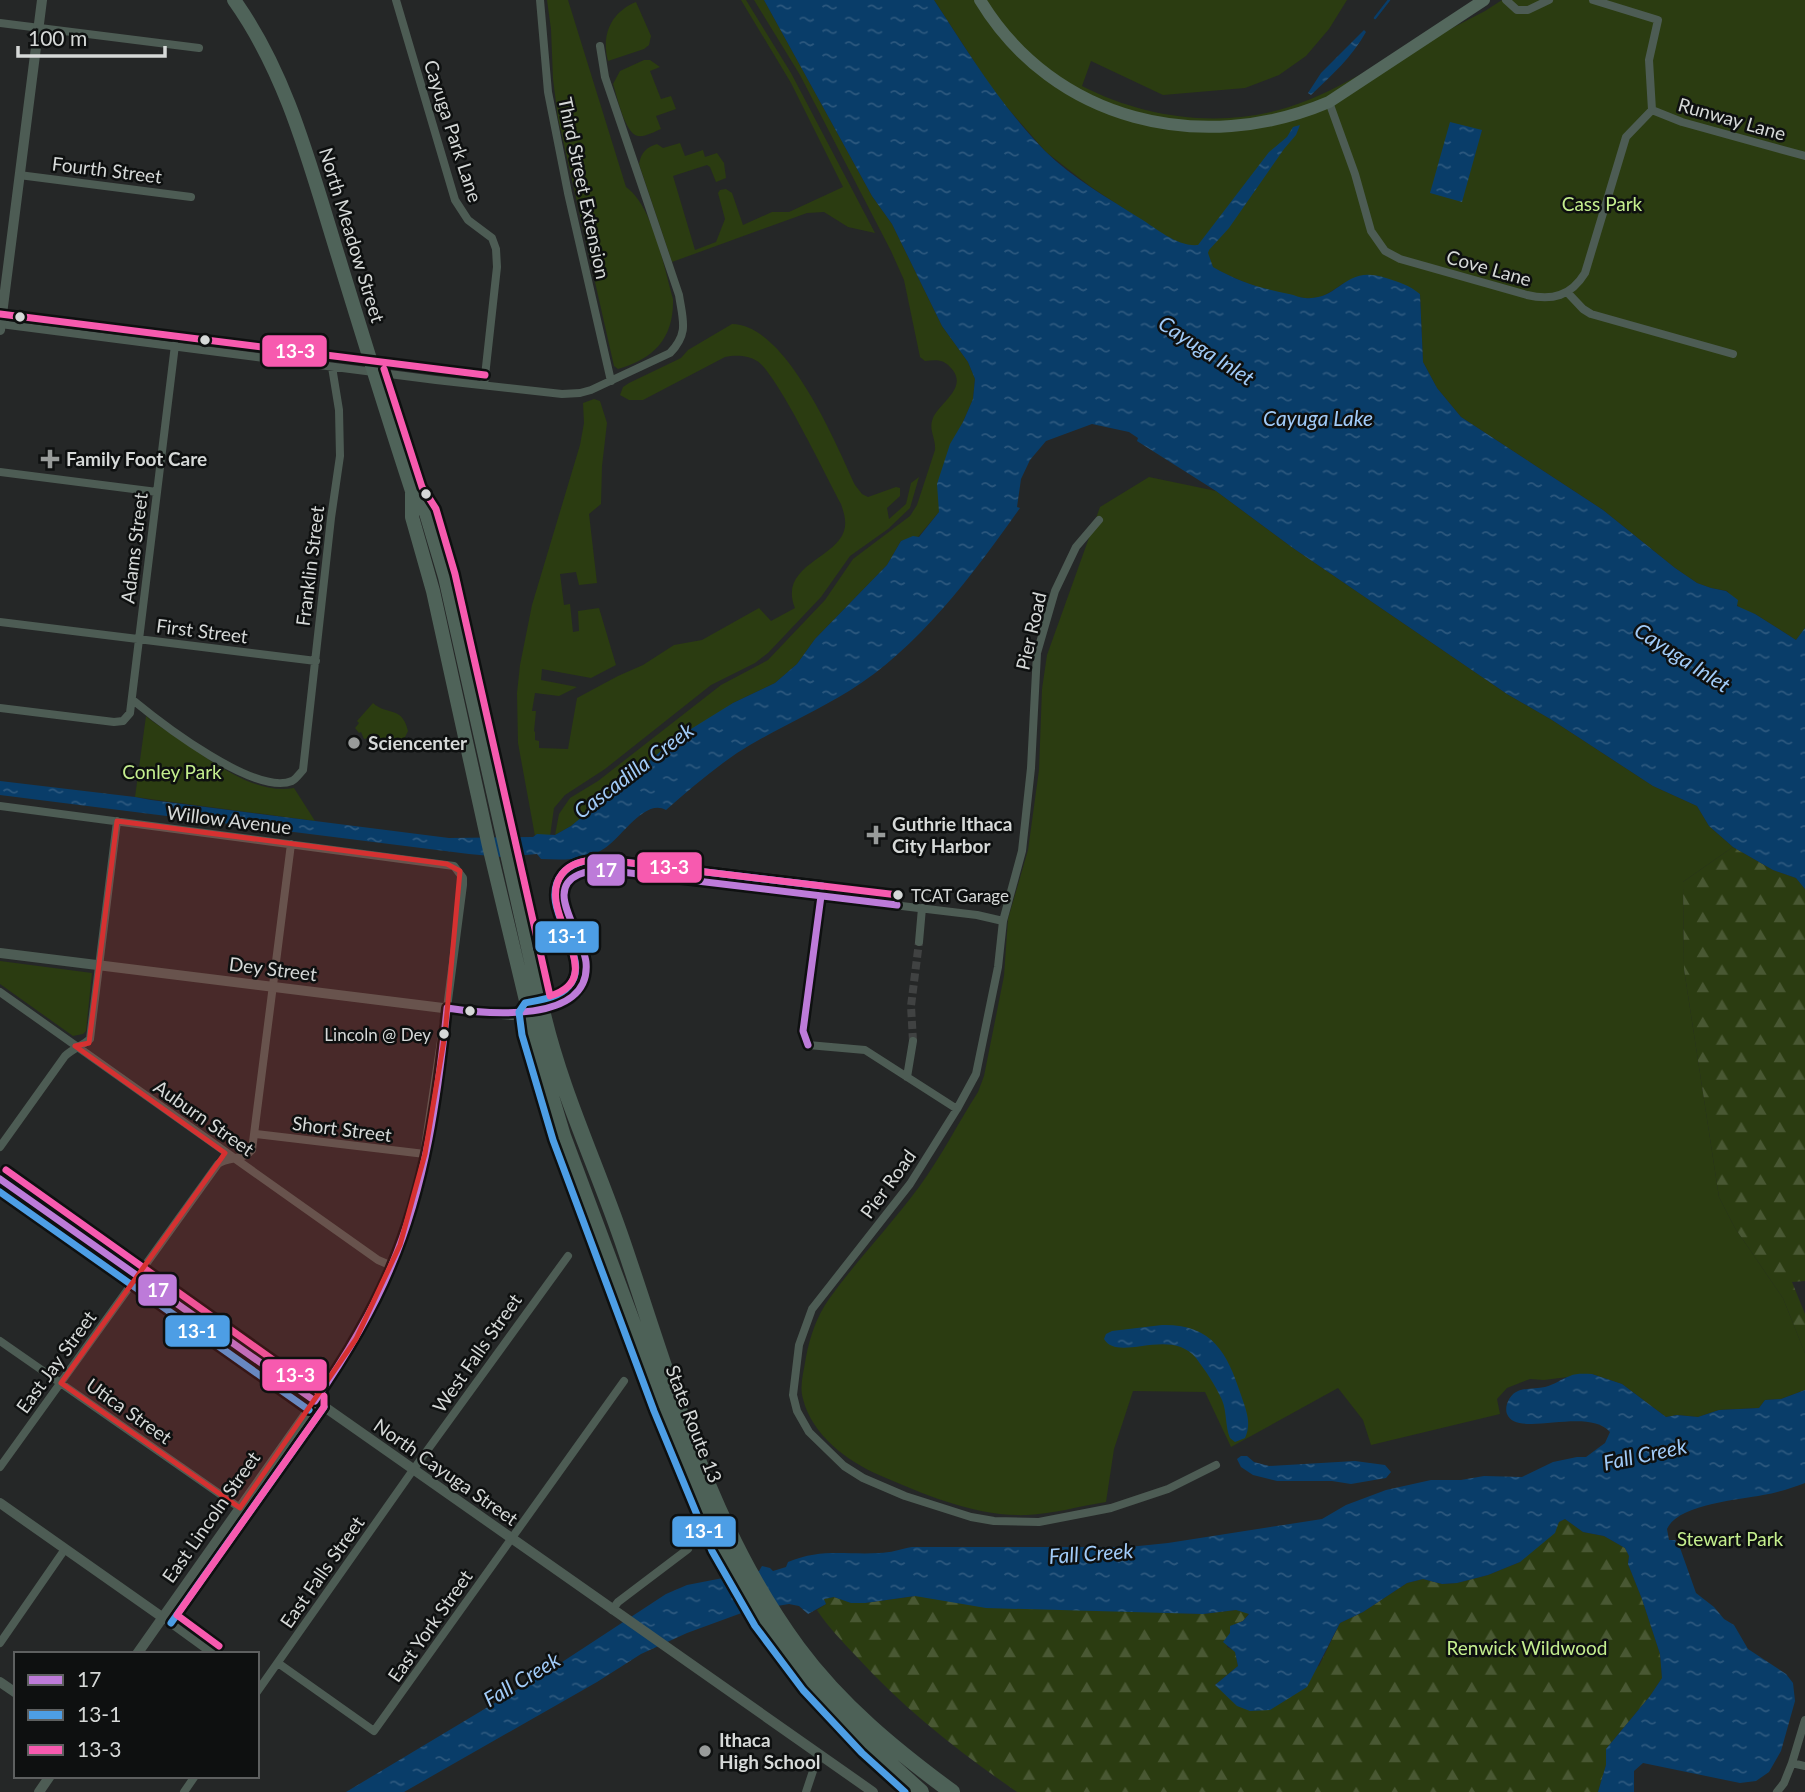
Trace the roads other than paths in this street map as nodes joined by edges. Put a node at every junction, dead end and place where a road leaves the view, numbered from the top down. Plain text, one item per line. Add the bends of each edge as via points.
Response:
1 (42, 0) edge
2 (234, 0) edge
3 (396, 0) edge
4 (540, 0) edge
5 (981, 0) edge
6 (1484, 0) edge
7 (1506, 0) edge
8 (1549, 0) edge
9 (1593, 0) edge
10 (0, 23) edge
11 (38, 28) junction
12 (600, 46) dead end
13 (199, 48) dead end
14 (1329, 102) junction
15 (1652, 110) junction
16 (1805, 156) edge
17 (19, 175) junction
18 (191, 197) dead end
19 (1567, 292) junction
20 (0, 324) edge
21 (0, 330) edge
22 (175, 345) junction
23 (1733, 354) dead end
24 (332, 367) junction
25 (374, 372) junction
26 (611, 381) junction
27 (484, 385) junction
28 (0, 472) edge
29 (412, 491) junction
30 (157, 492) junction
31 (1099, 520) dead end
32 (0, 622) edge
33 (139, 639) junction
34 (316, 661) junction
35 (134, 701) junction
36 (0, 708) edge
37 (0, 806) edge
38 (117, 821) junction
39 (291, 844) junction
40 (504, 877) junction
41 (821, 896) junction
42 (922, 908) junction
43 (1003, 921) junction
44 (919, 943) tunnel mouth
45 (0, 953) edge
46 (100, 965) junction
47 (274, 987) junction
48 (0, 992) edge
49 (447, 1009) junction
50 (536, 1012) junction
51 (913, 1041) tunnel mouth
52 (75, 1046) junction
53 (907, 1077) junction
54 (957, 1109) junction
55 (256, 1134) junction
56 (0, 1147) edge
57 (425, 1154) junction
58 (233, 1159) junction
59 (0, 1179) edge
60 (568, 1256) dead end
61 (392, 1266) junction
62 (137, 1276) junction
63 (0, 1341) edge
64 (624, 1381) dead end
65 (61, 1383) junction
66 (315, 1401) junction
67 (1216, 1465) dead end
68 (0, 1467) edge
69 (413, 1470) junction
70 (0, 1503) edge
71 (240, 1508) junction
72 (511, 1539) junction
73 (728, 1546) junction
74 (65, 1549) junction
75 (688, 1549) dead end
76 (612, 1610) junction
77 (162, 1617) junction
78 (0, 1643) edge
79 (787, 1644) junction
80 (138, 1652) edge
81 (210, 1652) edge
82 (278, 1663) junction
83 (259, 1688) edge
84 (1805, 1720) edge
85 (821, 1756) junction
86 (1792, 1763) junction
87 (1805, 1766) edge
88 (190, 1778) edge
89 (184, 1792) edge
90 (806, 1792) edge
91 (873, 1792) edge
92 (921, 1792) edge
93 (952, 1792) edge
94 (1777, 1792) edge

1 - 11 street
2 - 25 highway, North Meadow Street via 252,25 289,103
3 - 27 street, Cayuga Park Lane via 455,200 468,220 492,238 496,249
4 - 26 street, Third Street Extension via 548,92
5 - 14 main road via 1011,41 1048,75 1130,116 1180,127 1234,127 1284,118
6 - 14 main road
7 - 8 street via 1517,10
9 - 15 street, Runway Lane via 1658,20 1649,60
10 - 11 street
11 - 13 street
11 - 17 street
12 - 26 street via 605,78 679,295 684,330 670,353
14 - 19 street, Cove Lane via 1371,232 1385,251 1527,295 1549,298
15 - 16 street, Runway Lane
15 - 19 street, Runway Lane via 1626,136 1585,273
17 - 18 street, Fourth Street
17 - 20 street
19 - 23 street via 1591,314
20 - 21 street
20 - 22 street
22 - 24 street
22 - 30 street, Adams Street
24 - 25 street
24 - 34 street, Franklin Street via 340,456
25 - 27 street
25 - 29 highway, North Meadow Street
26 - 27 street via 580,393 562,394
28 - 30 street
29 - 40 highway, North Meadow Street via 412,517 480,802
29 - 40 highway, North Meadow Street via 426,513 445,577 495,801
30 - 33 street, Adams Street
31 - 43 street, Pier Road via 1076,547 1055,590 1037,653 1021,851
32 - 33 street, First Street
33 - 34 street, First Street
33 - 35 street, Adams Street
34 - 35 street, Franklin Street via 303,769 292,781 276,783 240,772
35 - 36 street, Adams Street via 123,721 114,722
37 - 38 street, Willow Avenue
38 - 39 street, Willow Avenue
38 - 46 street
39 - 47 street
39 - 49 street, Willow Avenue via 454,866 463,885
40 - 50 highway, North Meadow Street
41 - 42 street
41 - 50 street via 604,870 573,876 564,896 585,960 583,985 572,999
41 - 53 street via 803,1031 808,1045 864,1050
42 - 43 street
42 - 44 street
43 - 54 street, Pier Road via 978,1068
45 - 46 street, Dey Street
46 - 47 street, Dey Street
46 - 52 street via 90,1039
47 - 49 street, Dey Street
47 - 55 street
48 - 52 street, Auburn Street
49 - 50 street, Dey Street
49 - 57 street, East Lincoln Street
50 - 73 highway, State Route 13
50 - 73 highway, State Route 13 via 534,1041 563,1136 664,1407
51 - 53 street
52 - 56 street
52 - 58 street, Auburn Street
53 - 54 street
54 - 67 street, Pier Road via 910,1184 812,1309 799,1345 793,1385 794,1404 809,1432 844,1466 882,1487 994,1521 1039,1522 1111,1508 1168,1489
55 - 57 street, Short Street
55 - 58 street via 252,1150
57 - 61 street, East Lincoln Street
58 - 61 street, Auburn Street
58 - 62 street, East Jay Street via 218,1164
59 - 62 street, North Cayuga Street
60 - 69 street, West Falls Street
61 - 66 street, East Lincoln Street via 356,1339
62 - 65 street, East Jay Street
62 - 66 street, North Cayuga Street
63 - 65 street, Utica Street
64 - 72 street, East York Street
65 - 68 street, East Jay Street
65 - 71 street, Utica Street
66 - 69 street, North Cayuga Street
66 - 71 street, East Lincoln Street
69 - 72 street, North Cayuga Street
69 - 82 street, East Falls Street
70 - 74 street
71 - 77 street, East Lincoln Street
72 - 76 street, North Cayuga Street
72 - 82 street, East York Street via 374,1731
73 - 79 highway, State Route 13 via 744,1588
74 - 77 street
74 - 78 street
75 - 76 street
76 - 85 street, North Cayuga Street
77 - 80 street, East Lincoln Street
77 - 81 street
79 - 92 highway, State Route 13 via 837,1713
79 - 93 highway, State Route 13 via 893,1747
82 - 83 street, East Falls Street
84 - 86 street
85 - 90 street
85 - 91 street, North Cayuga Street
86 - 87 street
86 - 94 street
88 - 89 street

